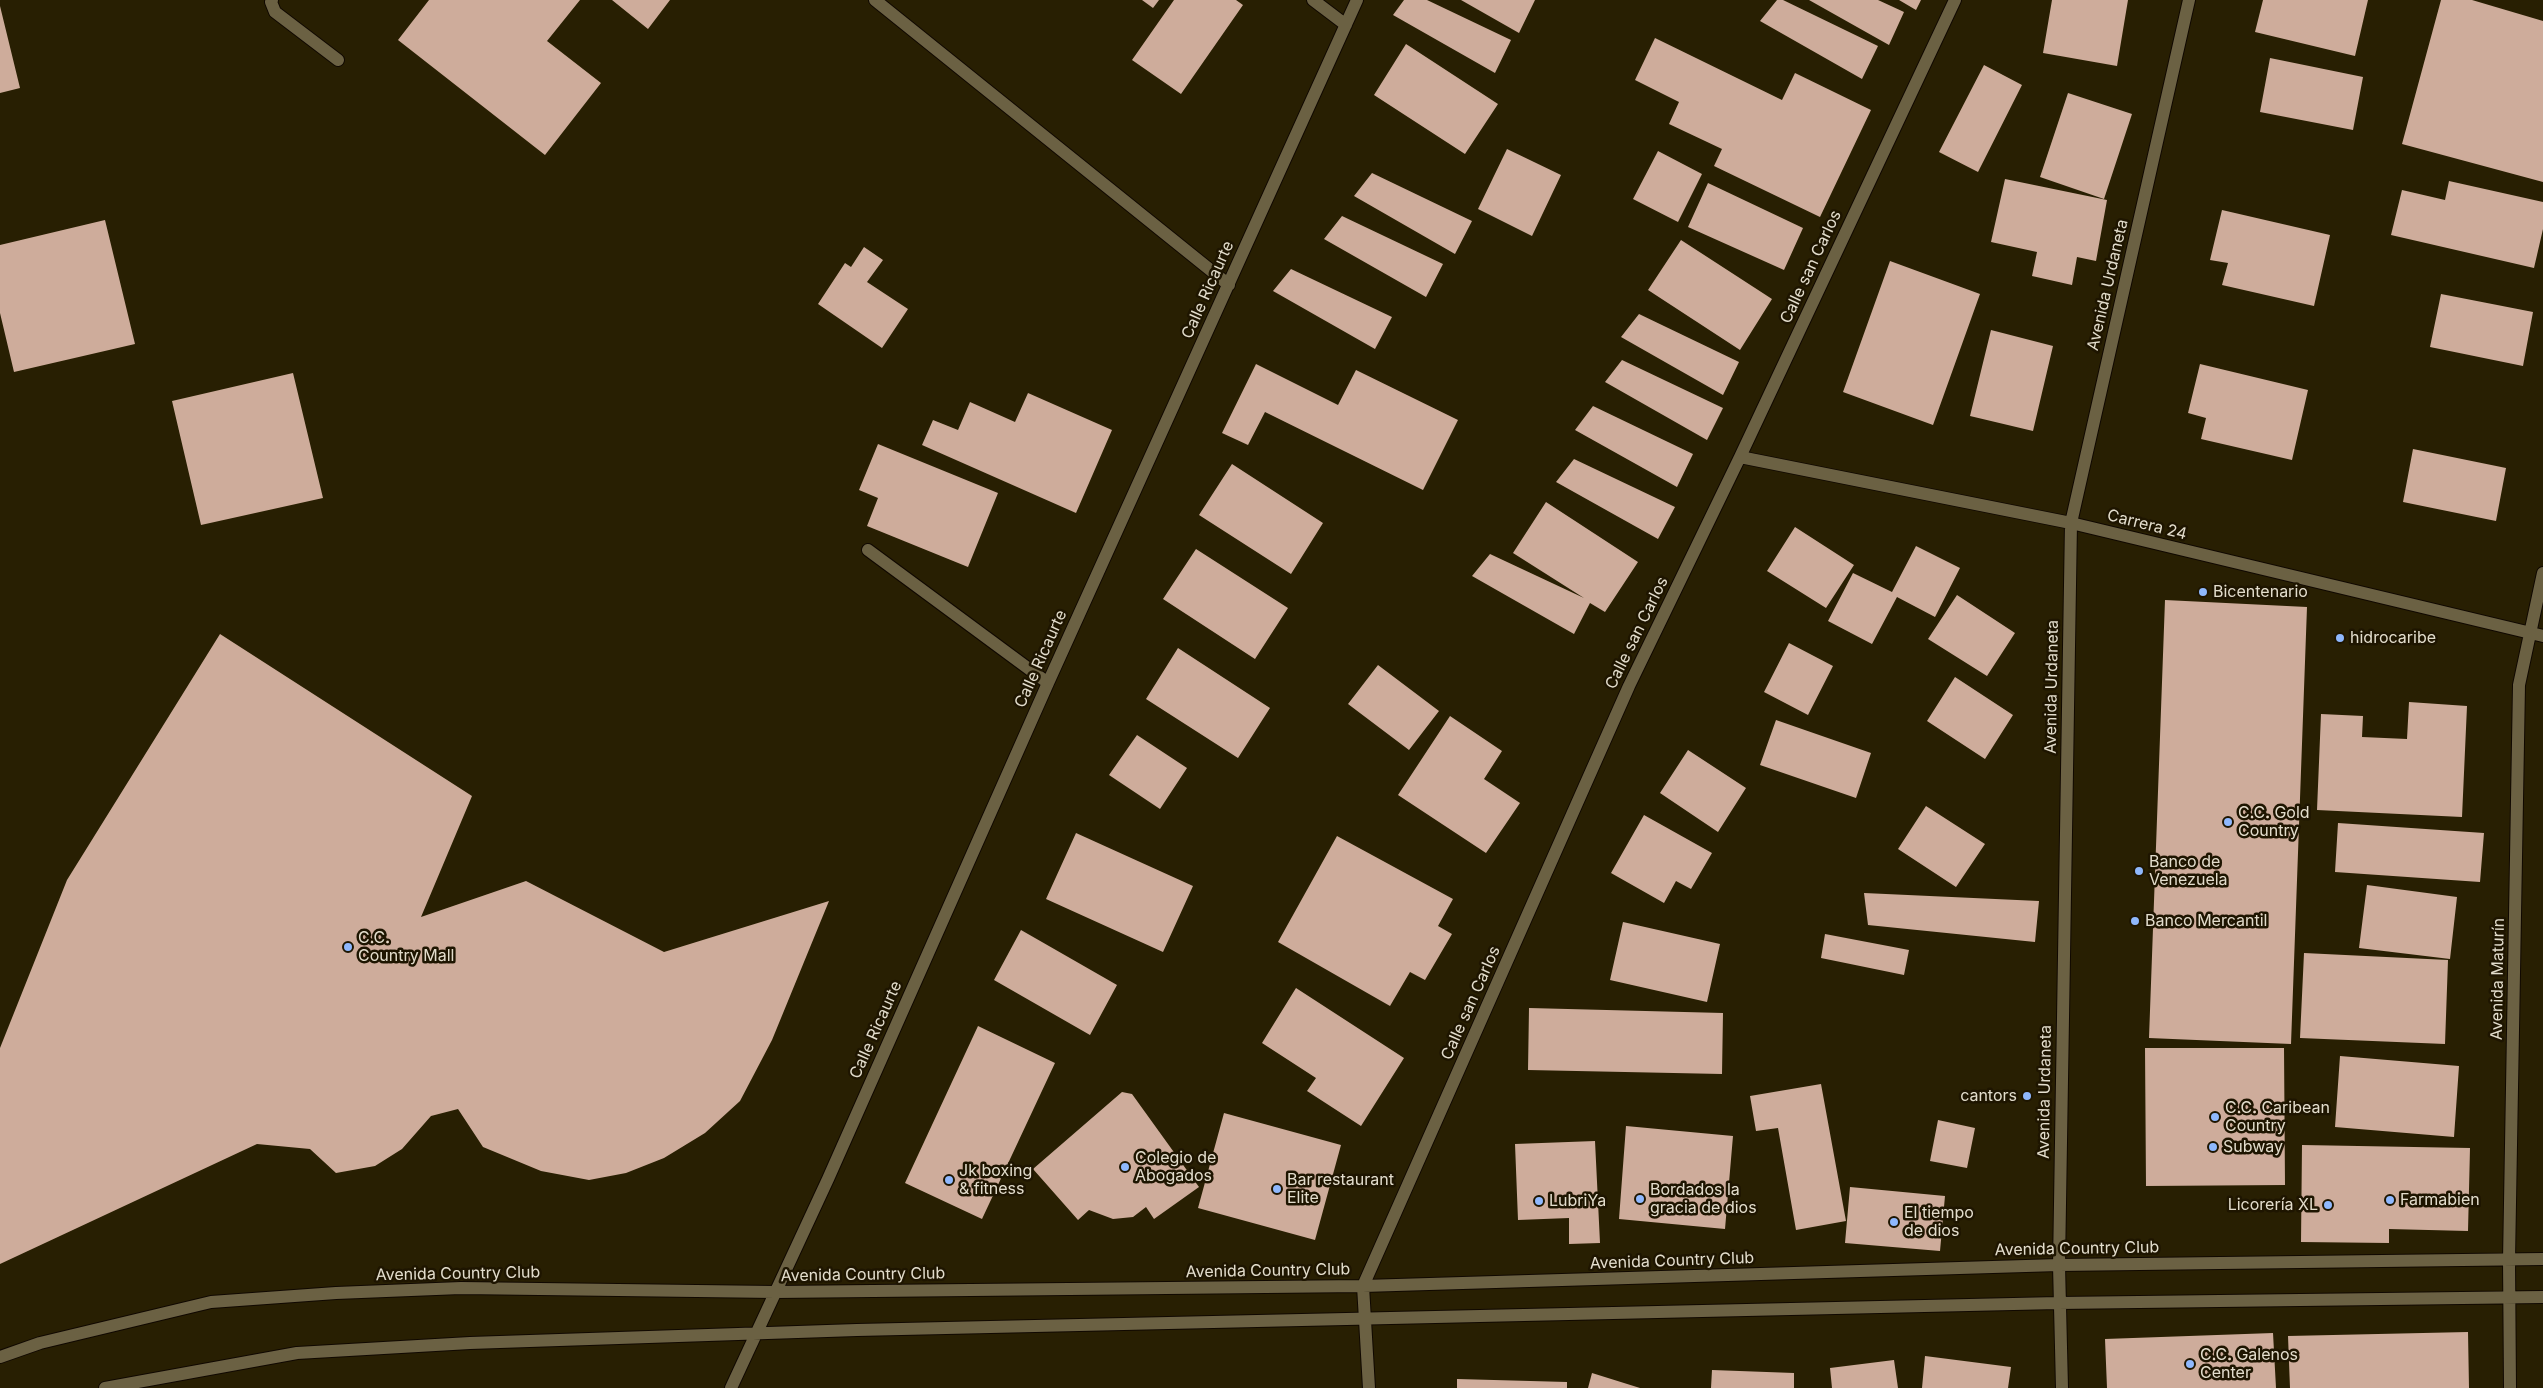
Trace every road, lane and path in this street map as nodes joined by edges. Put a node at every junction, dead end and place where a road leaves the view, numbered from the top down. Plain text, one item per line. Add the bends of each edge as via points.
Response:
1 (272, 0) edge
2 (875, 0) edge
3 (1313, 0) edge
4 (1357, 0) edge
5 (1955, 0) edge
6 (2189, 0) edge
7 (1346, 25) junction
8 (338, 60) dead end
9 (1229, 284) junction
10 (1740, 457) junction
11 (2071, 524) junction
12 (868, 550) dead end
13 (2543, 573) edge
14 (2537, 635) edge
15 (1048, 683) junction
16 (2509, 1260) junction
17 (2543, 1260) edge
18 (2059, 1265) junction
19 (1363, 1286) junction
20 (775, 1292) junction
21 (2509, 1297) junction
22 (2543, 1297) edge
23 (2058, 1303) junction
24 (1364, 1320) junction
25 (757, 1333) junction
26 (0, 1357) edge
27 (105, 1388) edge
28 (730, 1388) edge
29 (1369, 1388) edge
30 (2062, 1388) edge
31 (2510, 1388) edge

1 - 8 street via 275,12
2 - 9 street
3 - 7 street
4 - 7 street, Calle Ricaurte
5 - 10 street, Calle san Carlos
6 - 11 street, Avenida Urdaneta
7 - 9 street, Calle Ricaurte
9 - 15 street, Calle Ricaurte
10 - 11 street, Carrera 24
10 - 19 street, Calle san Carlos via 1629,686
11 - 14 street, Carrera 24
11 - 18 street, Avenida Urdaneta
12 - 15 street
13 - 14 street, Avenida Maturín
14 - 16 street, Avenida Maturín via 2519,686
15 - 20 street, Calle Ricaurte
16 - 17 street, Avenida Country Club
16 - 18 street, Avenida Country Club
16 - 21 street, Avenida Maturín
18 - 19 street, Avenida Country Club
18 - 23 street, Avenida Urdaneta
19 - 20 street, Avenida Country Club
19 - 24 street
20 - 25 street, Calle Ricaurte
20 - 26 street, Avenida Country Club via 461,1288 211,1302 40,1343
21 - 22 street
21 - 23 street
21 - 31 street, Avenida Maturín
23 - 24 street
23 - 30 street, Avenida Urdaneta
24 - 25 street
24 - 29 street
25 - 27 street via 470,1343 297,1354
25 - 28 street, Calle Ricaurte

